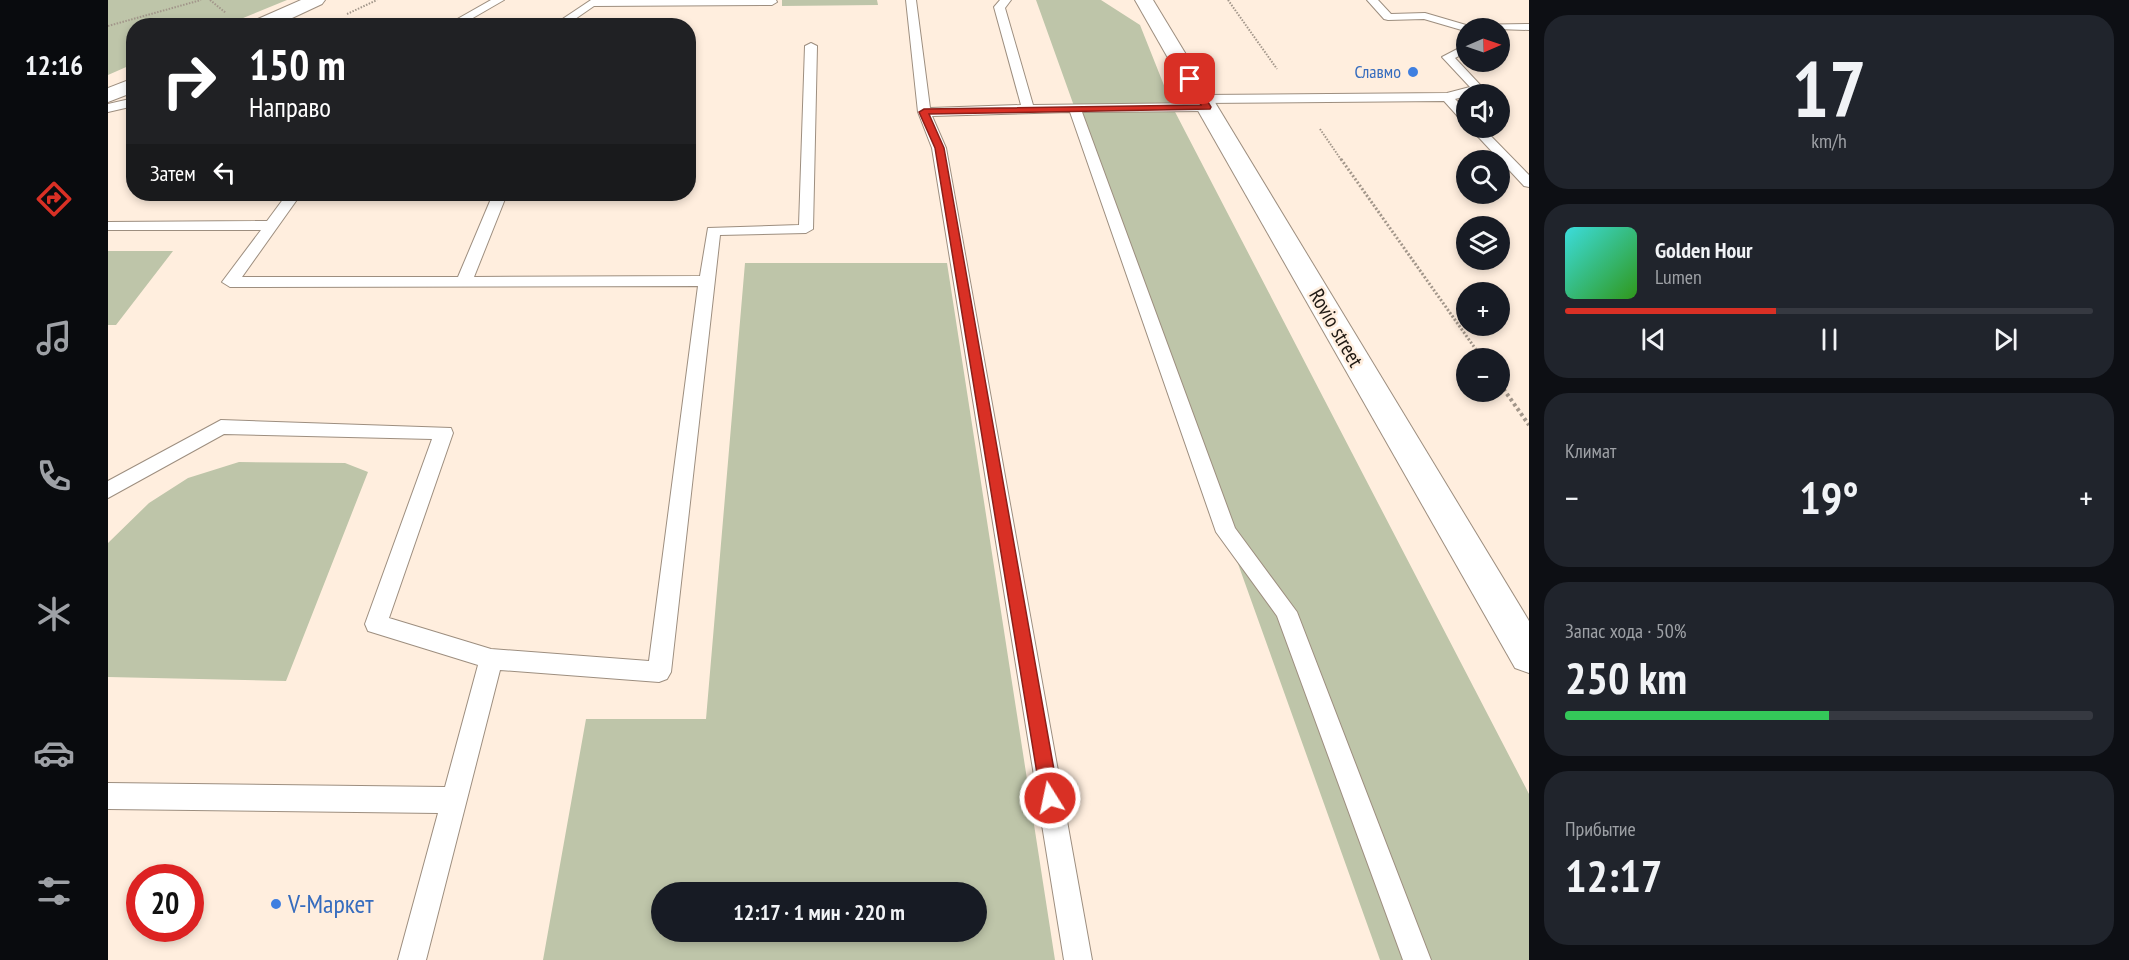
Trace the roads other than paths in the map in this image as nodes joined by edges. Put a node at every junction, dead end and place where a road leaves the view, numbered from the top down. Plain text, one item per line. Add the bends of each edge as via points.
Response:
1 (316, 0) edge
2 (499, 0) edge
3 (911, 0) edge
4 (1006, 0) edge
5 (1144, 0) edge
6 (1372, 0) edge
7 (772, 2) dead end
8 (276, 18) edge
9 (465, 18) edge
10 (569, 18) edge
11 (1456, 27) edge
12 (1529, 27) edge
13 (1510, 28) edge
14 (811, 46) dead end
15 (1456, 53) edge
16 (1456, 66) edge
17 (1462, 72) edge
18 (126, 88) edge
19 (108, 96) edge
20 (1447, 98) junction
21 (1204, 103) junction
22 (126, 104) edge
23 (1456, 107) edge
24 (108, 108) edge
25 (1028, 109) junction
26 (1075, 109) junction
27 (924, 112) junction
28 (1486, 138) edge
29 (1529, 183) edge
30 (289, 201) edge
31 (498, 201) edge
32 (273, 225) junction
33 (108, 226) edge
34 (707, 280) junction
35 (464, 281) junction
36 (108, 490) edge
37 (1529, 656) edge
38 (491, 659) junction
39 (108, 796) edge
40 (454, 800) junction
41 (412, 960) edge
42 (1078, 960) edge
43 (1417, 960) edge

1 - 8 main road
2 - 9 lane
3 - 27 lane
4 - 25 lane via 999,7
5 - 21 main road, Rovio street
6 - 11 lane via 1388,17 1425,16
7 - 10 lane via 592,3
12 - 13 lane
14 - 34 lane via 806,229 713,231
15 - 16 lane via 1448,57
17 - 20 lane via 1478,89
18 - 19 main road
20 - 21 lane via 1298,98
20 - 23 lane
21 - 26 lane
21 - 37 main road, Rovio street
22 - 24 lane
25 - 26 lane
25 - 27 lane
26 - 43 lane via 1226,532 1286,612
27 - 42 lane via 939,148
28 - 29 lane
30 - 32 lane
31 - 35 lane
32 - 33 lane
32 - 35 lane via 230,282
34 - 35 lane
34 - 38 lane via 659,672
36 - 38 lane via 221,427 444,433 376,624
38 - 40 lane
39 - 40 lane
40 - 41 lane

